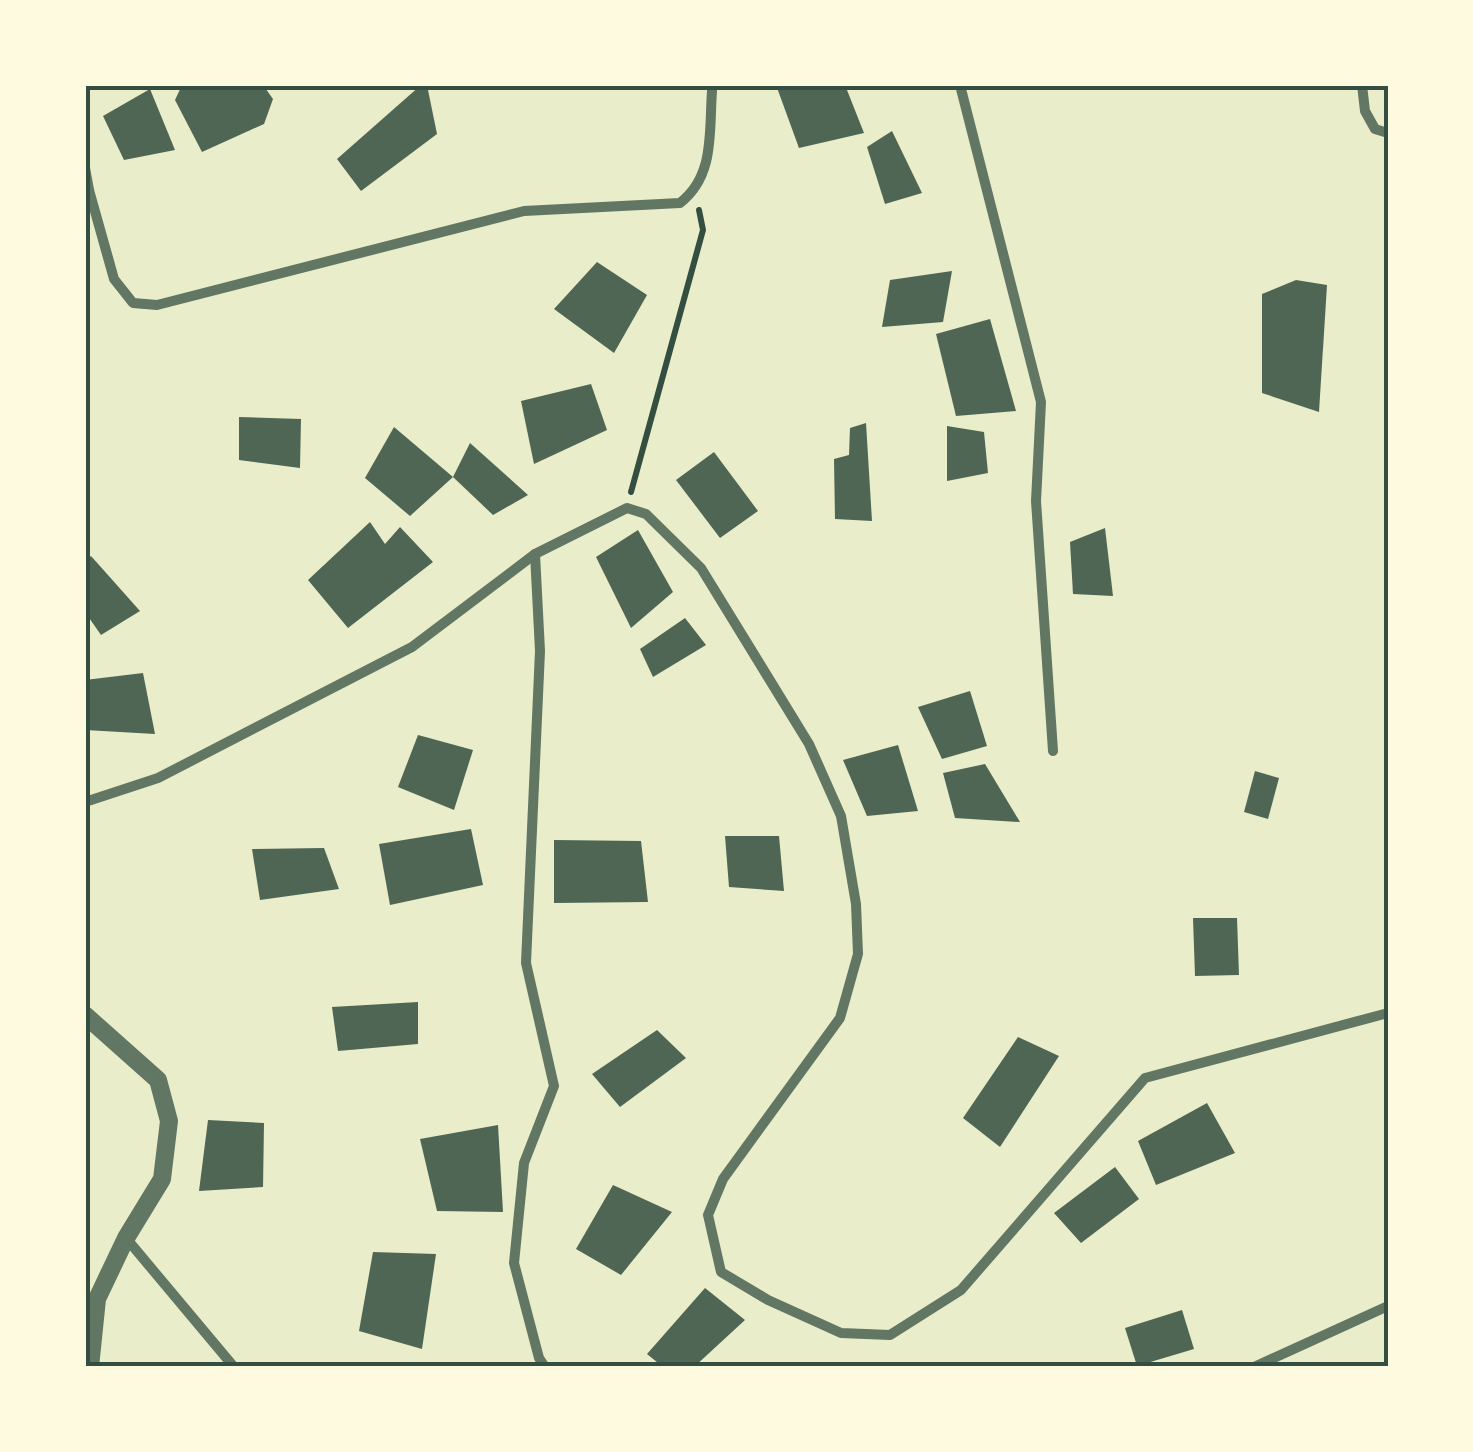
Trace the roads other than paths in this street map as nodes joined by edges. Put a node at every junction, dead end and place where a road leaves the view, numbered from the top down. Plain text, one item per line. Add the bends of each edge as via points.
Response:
1 (960, 85) edge
2 (1362, 85) edge
3 (712, 91) dead end
4 (1388, 133) edge
5 (85, 168) edge
6 (87, 189) edge
7 (536, 554) junction
8 (1052, 751) dead end
9 (85, 802) edge
10 (1388, 1013) edge
11 (85, 1015) edge
12 (126, 1238) junction
13 (1388, 1306) edge
14 (90, 1367) edge
15 (234, 1367) edge
16 (545, 1367) edge
17 (1254, 1367) edge

1 - 8 street via 1041,402 1036,501
2 - 4 street via 1365,111 1376,129
3 - 6 street via 706,171 680,203 524,211 157,305 133,302 114,280
5 - 6 street
7 - 9 street via 412,647 158,778
7 - 10 street via 627,508 646,514 701,568 809,744 841,816 858,954 840,1018 723,1179 708,1215 721,1272 768,1300 842,1332 890,1335 961,1290 1145,1078
7 - 16 street via 540,651 526,963 554,1086 524,1164 514,1262
11 - 12 street via 158,1080 169,1122 162,1179
12 - 14 street via 97,1299
12 - 15 street
13 - 17 street

